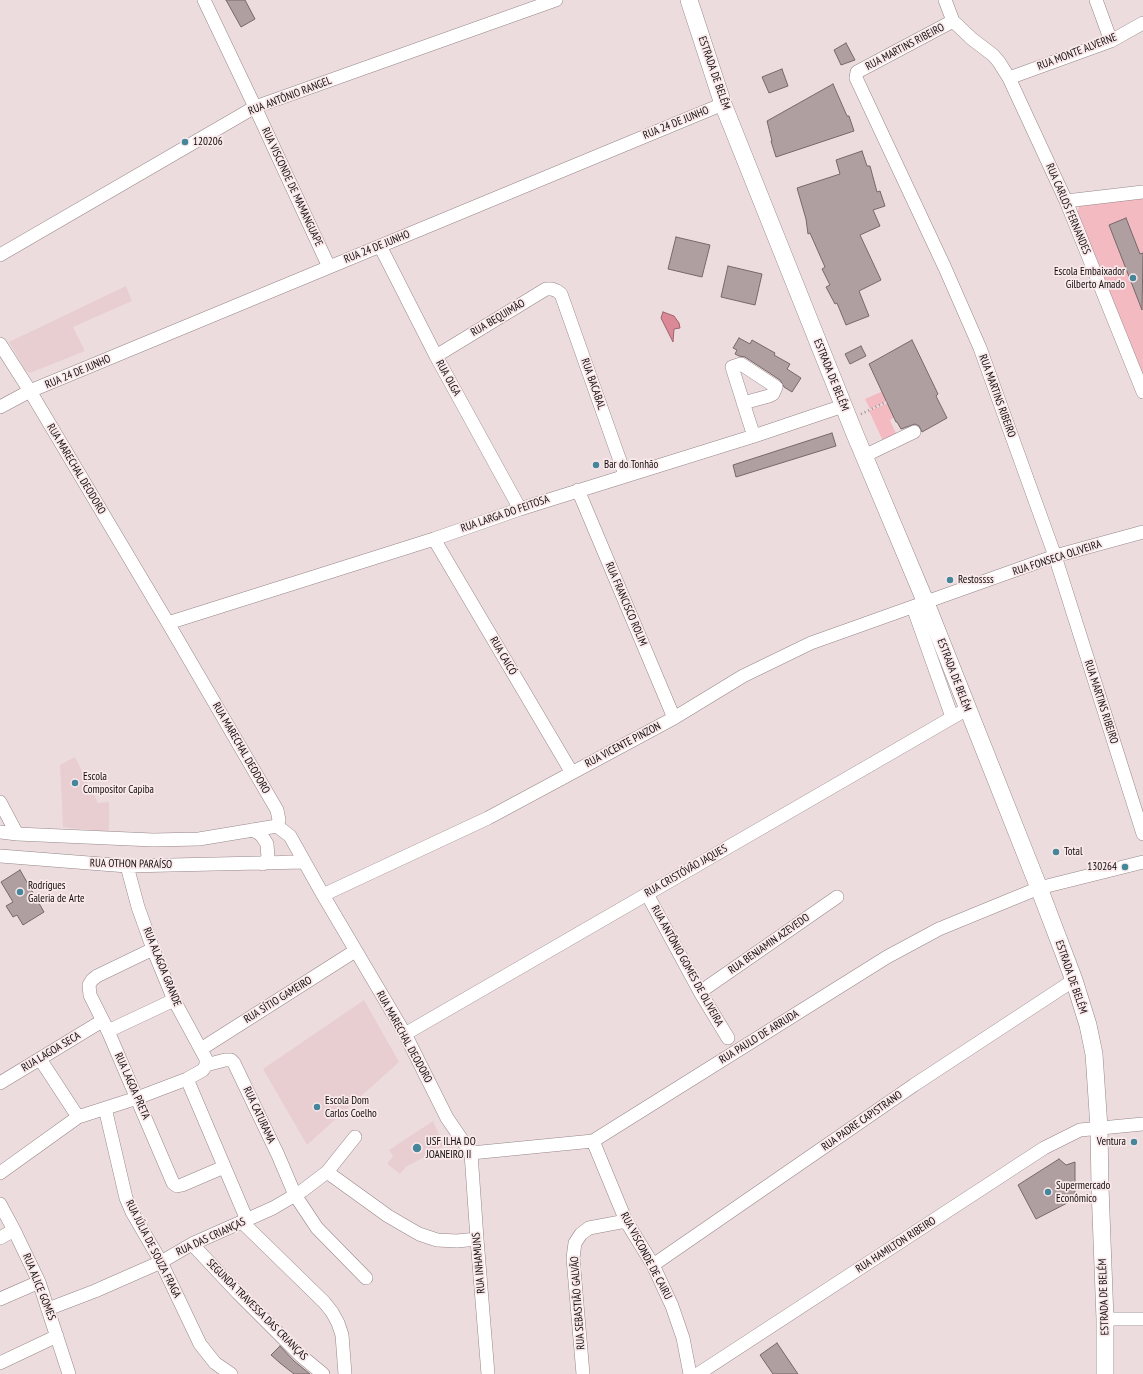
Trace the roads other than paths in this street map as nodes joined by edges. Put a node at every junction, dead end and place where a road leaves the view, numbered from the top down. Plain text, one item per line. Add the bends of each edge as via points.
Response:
1 (204, 0) edge
2 (556, 0) edge
3 (945, 0) edge
4 (1096, 0) edge
5 (691, 1) edge
6 (952, 21) junction
7 (1143, 23) edge
8 (1111, 41) junction
9 (1008, 78) junction
10 (724, 104) junction
11 (256, 107) junction
12 (1143, 192) edge
13 (1066, 202) junction
14 (380, 246) junction
15 (0, 255) edge
16 (329, 267) junction
17 (561, 294) joint
18 (0, 344) edge
19 (436, 356) junction
20 (30, 392) junction
21 (1143, 392) edge
22 (743, 403) dead end
23 (0, 407) edge
24 (846, 413) junction
25 (914, 432) dead end
26 (754, 436) junction
27 (864, 456) junction
28 (625, 475) junction
29 (578, 490) junction
30 (520, 509) junction
31 (1143, 532) edge
32 (434, 538) junction
33 (1055, 556) junction
34 (919, 605) junction
35 (168, 623) junction
36 (967, 709) junction
37 (952, 717) junction
38 (674, 718) junction
39 (572, 773) junction
40 (0, 802) edge
41 (277, 826) junction
42 (251, 830) junction
43 (0, 832) edge
44 (17, 834) junction
45 (1143, 834) edge
46 (0, 856) edge
47 (304, 862) junction
48 (1143, 862) edge
49 (263, 864) junction
50 (126, 866) junction
51 (1039, 888) junction
52 (647, 894) junction
53 (323, 895) junction
54 (837, 897) dead end
55 (153, 949) junction
56 (355, 951) junction
57 (1074, 980) junction
58 (700, 992) junction
59 (174, 1000) junction
60 (105, 1026) junction
61 (405, 1034) junction
62 (728, 1038) dead end
63 (201, 1049) junction
64 (40, 1059) junction
65 (206, 1065) junction
66 (187, 1078) junction
67 (0, 1083) edge
68 (137, 1098) junction
69 (105, 1108) junction
70 (78, 1117) junction
71 (1143, 1124) edge
72 (1099, 1128) junction
73 (355, 1137) dead end
74 (593, 1141) junction
75 (471, 1153) junction
76 (224, 1167) junction
77 (327, 1172) junction
78 (0, 1173) edge
79 (295, 1196) junction
80 (0, 1204) edge
81 (244, 1221) junction
82 (626, 1221) junction
83 (14, 1230) junction
84 (0, 1238) edge
85 (477, 1238) junction
86 (192, 1244) junction
87 (161, 1262) junction
88 (653, 1265) junction
89 (366, 1278) dead end
90 (39, 1282) junction
91 (0, 1299) edge
92 (48, 1309) junction
93 (1105, 1319) junction
94 (1143, 1319) edge
95 (57, 1336) junction
96 (0, 1363) edge
97 (69, 1374) edge
98 (231, 1374) edge
99 (323, 1374) edge
100 (345, 1374) edge
101 (488, 1374) edge
102 (583, 1374) edge
103 (690, 1374) edge
104 (698, 1374) edge
105 (1105, 1374) edge

1 - 11 street, RUA VISCONDE DE MAMANGUAPE
2 - 11 street, RUA ANTÔNIO RANGEL
3 - 6 street
4 - 8 street
5 - 10 main road, ESTRADA DE BELÉM
6 - 9 street, RUA CARLOS FERNANDES via 993,55
6 - 33 street, RUA MARTINS RIBEIRO via 857,72 856,78 980,348
7 - 8 street, RUA MONTE ALVERNE
8 - 9 street, RUA MONTE ALVERNE
9 - 13 street, RUA CARLOS FERNANDES
10 - 14 street, RUA 24 DE JUNHO
10 - 24 main road, ESTRADA DE BELÉM
11 - 15 street, RUA ANTÔNIO RANGEL
11 - 16 street, RUA VISCONDE DE MAMANGUAPE
12 - 13 street
13 - 21 street, RUA CARLOS FERNANDES
14 - 16 street, RUA 24 DE JUNHO
14 - 19 street, RUA OLGA
16 - 20 street, RUA 24 DE JUNHO
17 - 19 street, RUA BEQUIMÃO via 546,289
17 - 28 street, RUA BACABAL
18 - 20 street, RUA MARECHAL DEODORO
19 - 30 street, RUA OLGA
20 - 23 street, RUA 24 DE JUNHO
20 - 35 street, RUA MARECHAL DEODORO
22 - 26 street
24 - 26 street, RUA LARGA DO FEITOSA
24 - 27 main road, ESTRADA DE BELÉM
25 - 27 street
26 - 28 street, RUA LARGA DO FEITOSA
27 - 34 main road, ESTRADA DE BELÉM
28 - 29 street, RUA LARGA DO FEITOSA
29 - 30 street, RUA LARGA DO FEITOSA
29 - 38 street, RUA FRANCISCO ROLIM
30 - 32 street, RUA LARGA DO FEITOSA
31 - 33 street, RUA FONSECA OLIVEIRA
32 - 35 street, RUA LARGA DO FEITOSA
32 - 39 street, RUA CAICÓ
33 - 34 street, RUA FONSECA OLIVEIRA
33 - 45 street, RUA MARTINS RIBEIRO
34 - 36 main road, ESTRADA DE BELÉM
34 - 37 street
34 - 38 street, RUA VICENTE PINZON via 811,643 743,676
35 - 41 street, RUA MARECHAL DEODORO via 277,810
36 - 37 street, RUA CRISTÓVÃO JAQUES
36 - 51 main road, ESTRADA DE BELÉM
37 - 52 street, RUA CRISTÓVÃO JAQUES
38 - 39 street, RUA VICENTE PINZON
39 - 53 street, RUA VICENTE PINZON via 488,818
40 - 44 street
41 - 42 street
41 - 47 street, RUA MARECHAL DEODORO via 290,836
42 - 44 street via 199,839 153,840
42 - 49 street via 262,836 267,844 268,858
43 - 44 street
46 - 50 street, RUA OTHON PARAÍSO
47 - 49 street, RUA OTHON PARAÍSO
47 - 53 street, RUA MARECHAL DEODORO
48 - 51 street, RUA PAULO DE ARRUDA
49 - 50 street, RUA OTHON PARAÍSO
50 - 55 street, RUA ALAGOA GRANDE
51 - 57 main road, ESTRADA DE BELÉM
51 - 74 street, RUA PAULO DE ARRUDA via 939,929 887,957
52 - 58 street, RUA ANTÔNIO GOMES DE OLIVEIRA
52 - 61 street, RUA CRISTÓVÃO JAQUES
53 - 56 street, RUA MARECHAL DEODORO
54 - 58 street, RUA BENJAMIN AZEVEDO
55 - 59 street, RUA ALAGOA GRANDE
55 - 60 street, RUA LAGOA PRETA via 92,980 90,995
56 - 61 street, RUA MARECHAL DEODORO
56 - 63 street, RUA SÍTIO GAMEIRO
57 - 72 main road, ESTRADA DE BELÉM via 1094,1054
57 - 88 street, RUA PADRE CAPISTRANO via 914,1085
58 - 62 street, RUA ANTÔNIO GOMES DE OLIVEIRA
59 - 60 street, RUA LAGOA SECA
59 - 63 street, RUA ALAGOA GRANDE
60 - 64 street, RUA LAGOA SECA
60 - 68 street, RUA LAGOA PRETA
61 - 75 street, RUA MARECHAL DEODORO via 447,1118
63 - 65 street, RUA ALAGOA GRANDE
64 - 67 street, RUA LAGOA SECA
64 - 70 street
65 - 66 street via 203,1070
65 - 79 street, RUA CATURAMA via 225,1060 234,1063
66 - 68 street
66 - 76 street
68 - 69 street
68 - 76 street, RUA LAGOA PRETA via 173,1183 182,1186
69 - 70 street
69 - 87 street, RUA JÚLIA DE SOUZA FRAGA via 126,1198
70 - 78 street
71 - 72 street, RUA HAMILTON RIBEIRO
72 - 93 main road, ESTRADA DE BELÉM
72 - 104 street, RUA HAMILTON RIBEIRO via 1080,1130 1044,1148
73 - 77 street, RUA DAS CRIANÇAS
74 - 75 street, RUA PAULO DE ARRUDA
74 - 82 street, RUA VISCONDE DE CAIRU
75 - 85 street, RUA INHAMUNS
76 - 81 street
77 - 79 street, RUA DAS CRIANÇAS
77 - 85 street via 388,1216 419,1234 437,1240
79 - 81 street, RUA DAS CRIANÇAS
79 - 89 street, RUA CATURAMA via 317,1228
80 - 83 street, RUA ALICE GOMES
81 - 86 street, RUA DAS CRIANÇAS
81 - 100 street via 324,1302 338,1322 342,1335
82 - 88 street, RUA VISCONDE DE CAIRU
82 - 102 street, RUA SEBASTIÃO GALVÃO via 589,1228 575,1243 573,1258
83 - 84 street
83 - 90 street, RUA ALICE GOMES
85 - 101 street, RUA INHAMUNS
86 - 87 street, RUA DAS CRIANÇAS
86 - 99 street, SEGUNDA TRAVESSA DAS CRIANÇAS via 300,1355
87 - 92 street, RUA DAS CRIANÇAS
87 - 98 street, RUA JÚLIA DE SOUZA FRAGA via 200,1344 216,1363
88 - 103 street, RUA VISCONDE DE CAIRU via 672,1306
90 - 91 street
90 - 92 street, RUA ALICE GOMES
92 - 95 street, RUA ALICE GOMES
93 - 94 street
93 - 105 main road, ESTRADA DE BELÉM
95 - 96 street
95 - 97 street, RUA ALICE GOMES

